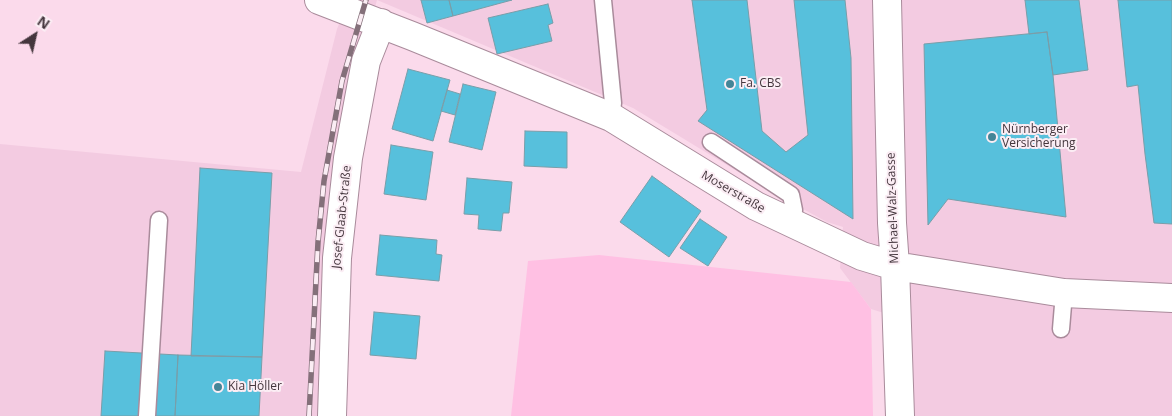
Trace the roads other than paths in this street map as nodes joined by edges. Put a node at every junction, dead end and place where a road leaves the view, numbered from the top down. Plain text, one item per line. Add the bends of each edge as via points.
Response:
1 (319, 0) edge
2 (603, 0) edge
3 (887, 0) edge
4 (381, 23) junction
5 (610, 117) junction
6 (711, 142) dead end
7 (159, 220) dead end
8 (793, 224) junction
9 (895, 266) junction
10 (1064, 293) junction
11 (1172, 298) edge
12 (1061, 329) dead end
13 (147, 416) edge
14 (332, 416) edge
15 (900, 416) edge

1 - 4 street, Moserstraße
2 - 5 lane via 613,103
3 - 9 street, Michael-Walz-Gasse
4 - 5 street, Moserstraße
4 - 14 street, Josef-Glaab-Straße via 366,61 348,158 337,258
5 - 8 street, Moserstraße via 756,206
6 - 8 lane via 791,195
7 - 13 lane
8 - 9 street, Moserstraße via 862,256
9 - 10 street, Moserstraße
9 - 15 street, Michael-Walz-Gasse
10 - 11 street, Moserstraße
10 - 12 lane

